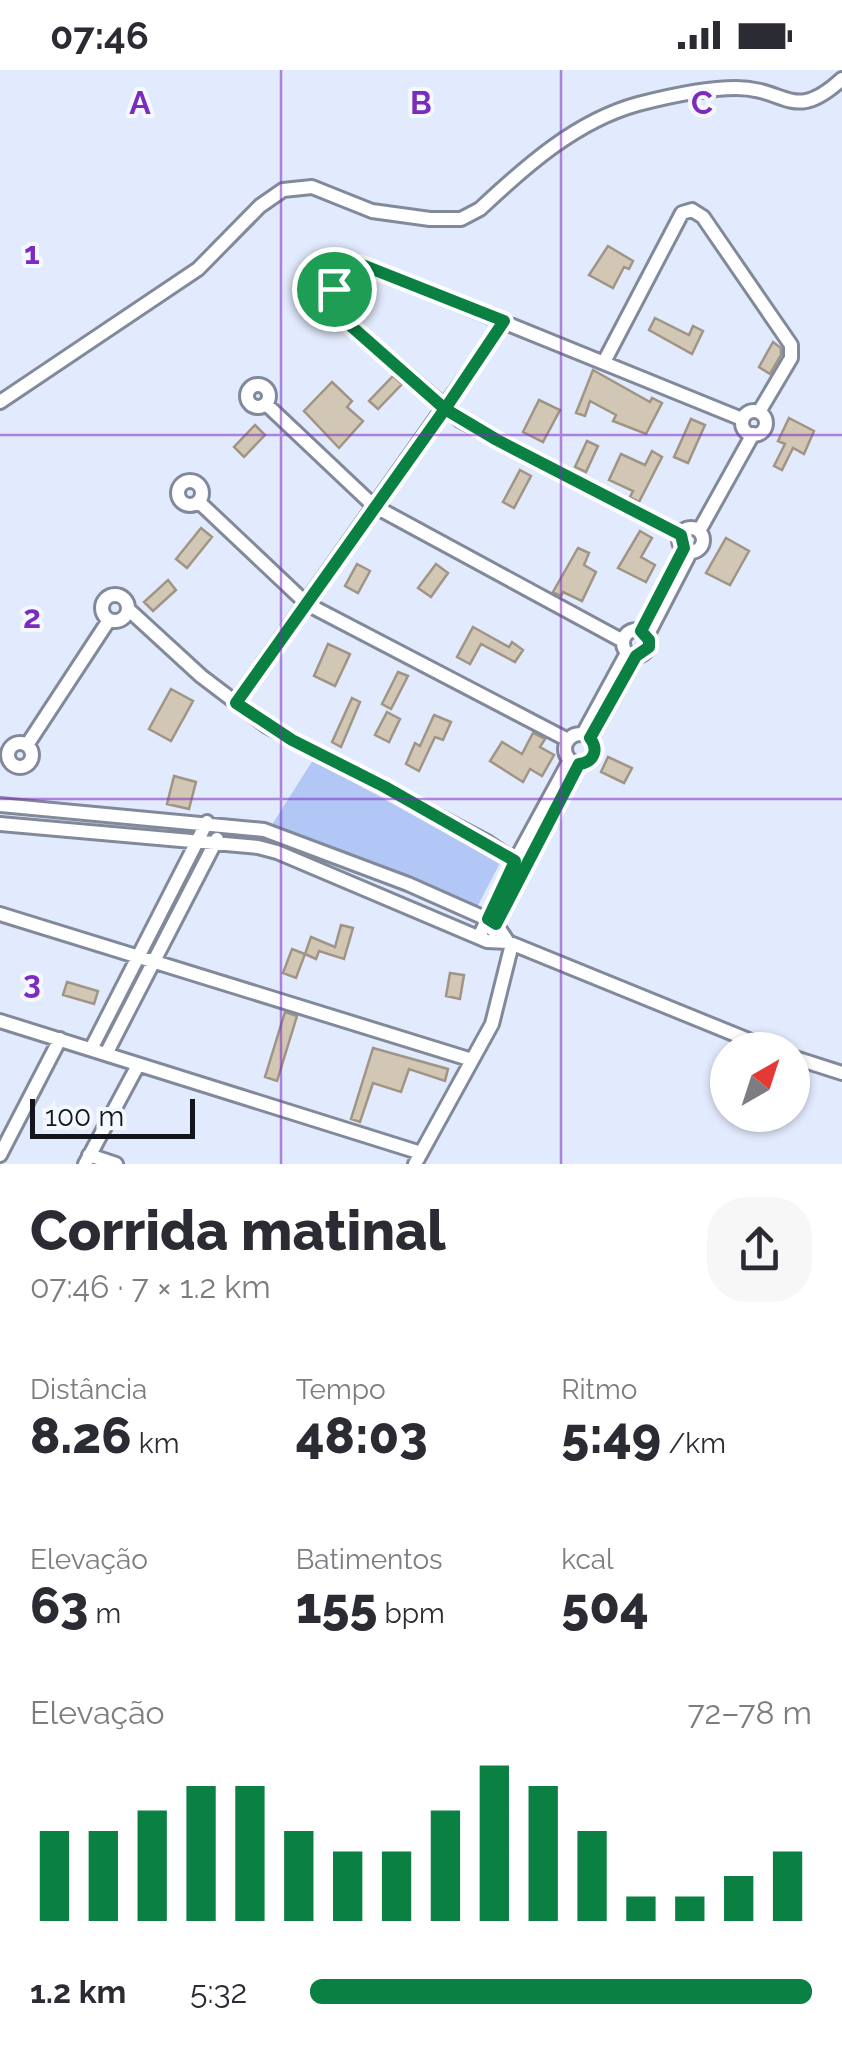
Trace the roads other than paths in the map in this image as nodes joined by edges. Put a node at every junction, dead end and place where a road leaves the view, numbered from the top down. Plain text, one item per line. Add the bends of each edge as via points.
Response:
1 (842, 78) edge
2 (504, 321) junction
3 (604, 362) junction
4 (0, 402) edge
5 (266, 404) dead end
6 (445, 409) junction
7 (759, 412) junction
8 (747, 428) junction
9 (199, 502) dead end
10 (374, 506) junction
11 (689, 539) junction
12 (307, 604) junction
13 (128, 608) junction
14 (109, 620) junction
15 (644, 634) junction
16 (629, 650) junction
17 (236, 703) junction
18 (586, 736) junction
19 (568, 740) junction
20 (27, 745) dead end
21 (575, 762) junction
22 (0, 805) edge
23 (207, 822) junction
24 (0, 824) edge
25 (223, 824) junction
26 (198, 843) junction
27 (215, 844) junction
28 (515, 861) junction
29 (0, 914) edge
30 (492, 922) junction
31 (483, 939) junction
32 (510, 943) junction
33 (146, 958) junction
34 (0, 1022) edge
35 (728, 1032) edge
36 (60, 1039) junction
37 (91, 1049) junction
38 (106, 1054) junction
39 (472, 1060) junction
40 (810, 1063) edge
41 (137, 1067) junction
42 (842, 1073) edge
43 (6, 1129) edge
44 (0, 1155) edge
45 (418, 1158) edge
46 (87, 1160) edge
47 (116, 1164) edge

1 - 4 street via 807,102 723,89 609,115 569,135 461,219 372,211 312,187 283,190 198,270
2 - 3 street
2 - 6 street
2 - 6 street via 360,264 339,280 334,311
3 - 7 street via 682,213 692,210 704,216 791,345 789,362
3 - 8 street
5 - 10 street
6 - 10 street
6 - 11 street
7 - 8 street via 750,411
7 - 8 street via 766,424 762,431
8 - 11 street
9 - 12 street
10 - 12 street
10 - 16 street
11 - 15 street
12 - 17 street
12 - 19 street
13 - 14 street via 122,620
13 - 14 street via 122,597 109,596 102,606
13 - 17 street
14 - 20 street
15 - 16 street via 630,632
15 - 16 street via 649,647
16 - 18 street
17 - 28 street
18 - 19 street
18 - 21 street via 594,755
19 - 21 street via 565,748
21 - 28 street
21 - 30 street
22 - 23 street
23 - 25 street
23 - 26 street
24 - 26 street
25 - 27 street
25 - 30 street via 282,835
26 - 27 street
26 - 33 street
27 - 31 street via 277,852
27 - 33 street
28 - 30 street
29 - 33 street
30 - 31 street
30 - 32 street
31 - 32 street
32 - 35 street
32 - 39 street via 492,1024
33 - 37 street
33 - 38 street
33 - 39 street
34 - 36 street
36 - 37 street
36 - 43 street
37 - 38 street
38 - 41 street
39 - 45 street
40 - 42 street
41 - 45 street
41 - 46 street
43 - 44 street
46 - 47 street

